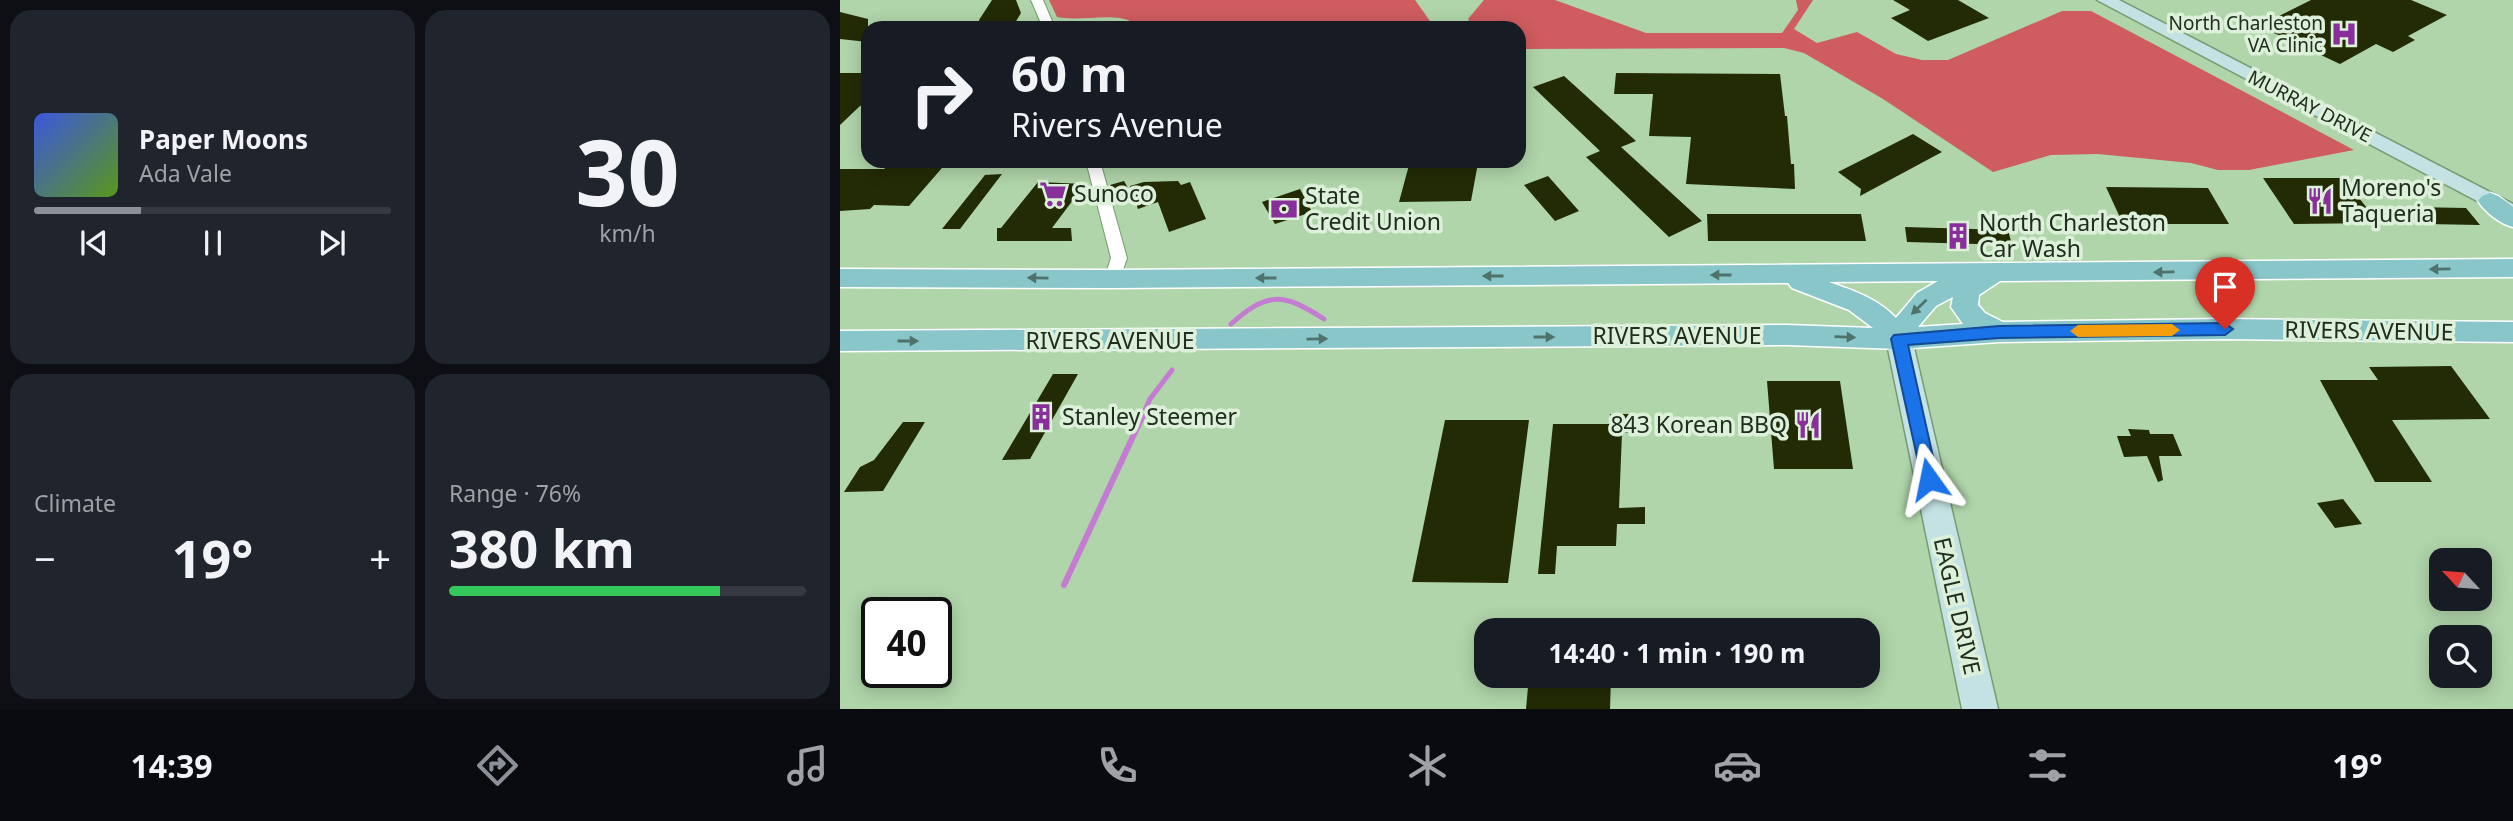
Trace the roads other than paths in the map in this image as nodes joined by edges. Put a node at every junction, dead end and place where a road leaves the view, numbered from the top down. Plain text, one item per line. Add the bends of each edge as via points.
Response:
1 (1037, 0) edge
2 (2106, 0) edge
3 (1046, 21) edge
4 (1095, 168) edge
5 (2490, 201) junction
6 (2513, 213) edge
7 (2513, 219) edge
8 (2512, 268) edge
9 (1998, 273) junction
10 (1771, 275) junction
11 (840, 278) edge
12 (877, 278) junction
13 (1112, 279) junction
14 (840, 287) edge
15 (1999, 332) junction
16 (2513, 332) edge
17 (1754, 335) junction
18 (1899, 339) junction
19 (840, 341) edge
20 (1980, 709) edge

1 - 3 street
2 - 5 street, MURRAY DRIVE
4 - 13 street via 1119,258
5 - 6 street, MURRAY DRIVE
5 - 7 main road
8 -> 9 main road
9 - 10 main road
9 - 15 main road via 1967,289 1964,307 1976,320
9 -> 18 main road via 1946,288 1928,299 1913,311
10 -> 13 main road
10 - 17 main road via 1804,286 1821,305 1820,314 1805,329
10 - 18 main road via 1858,303 1877,315
11 - 12 main road
13 -> 12 main road
12 - 14 main road
15 - 16 main road, RIVERS AVENUE
15 - 18 main road, RIVERS AVENUE
17 -> 18 main road, RIVERS AVENUE
19 -> 17 main road, RIVERS AVENUE
18 - 20 street, EAGLE DRIVE

